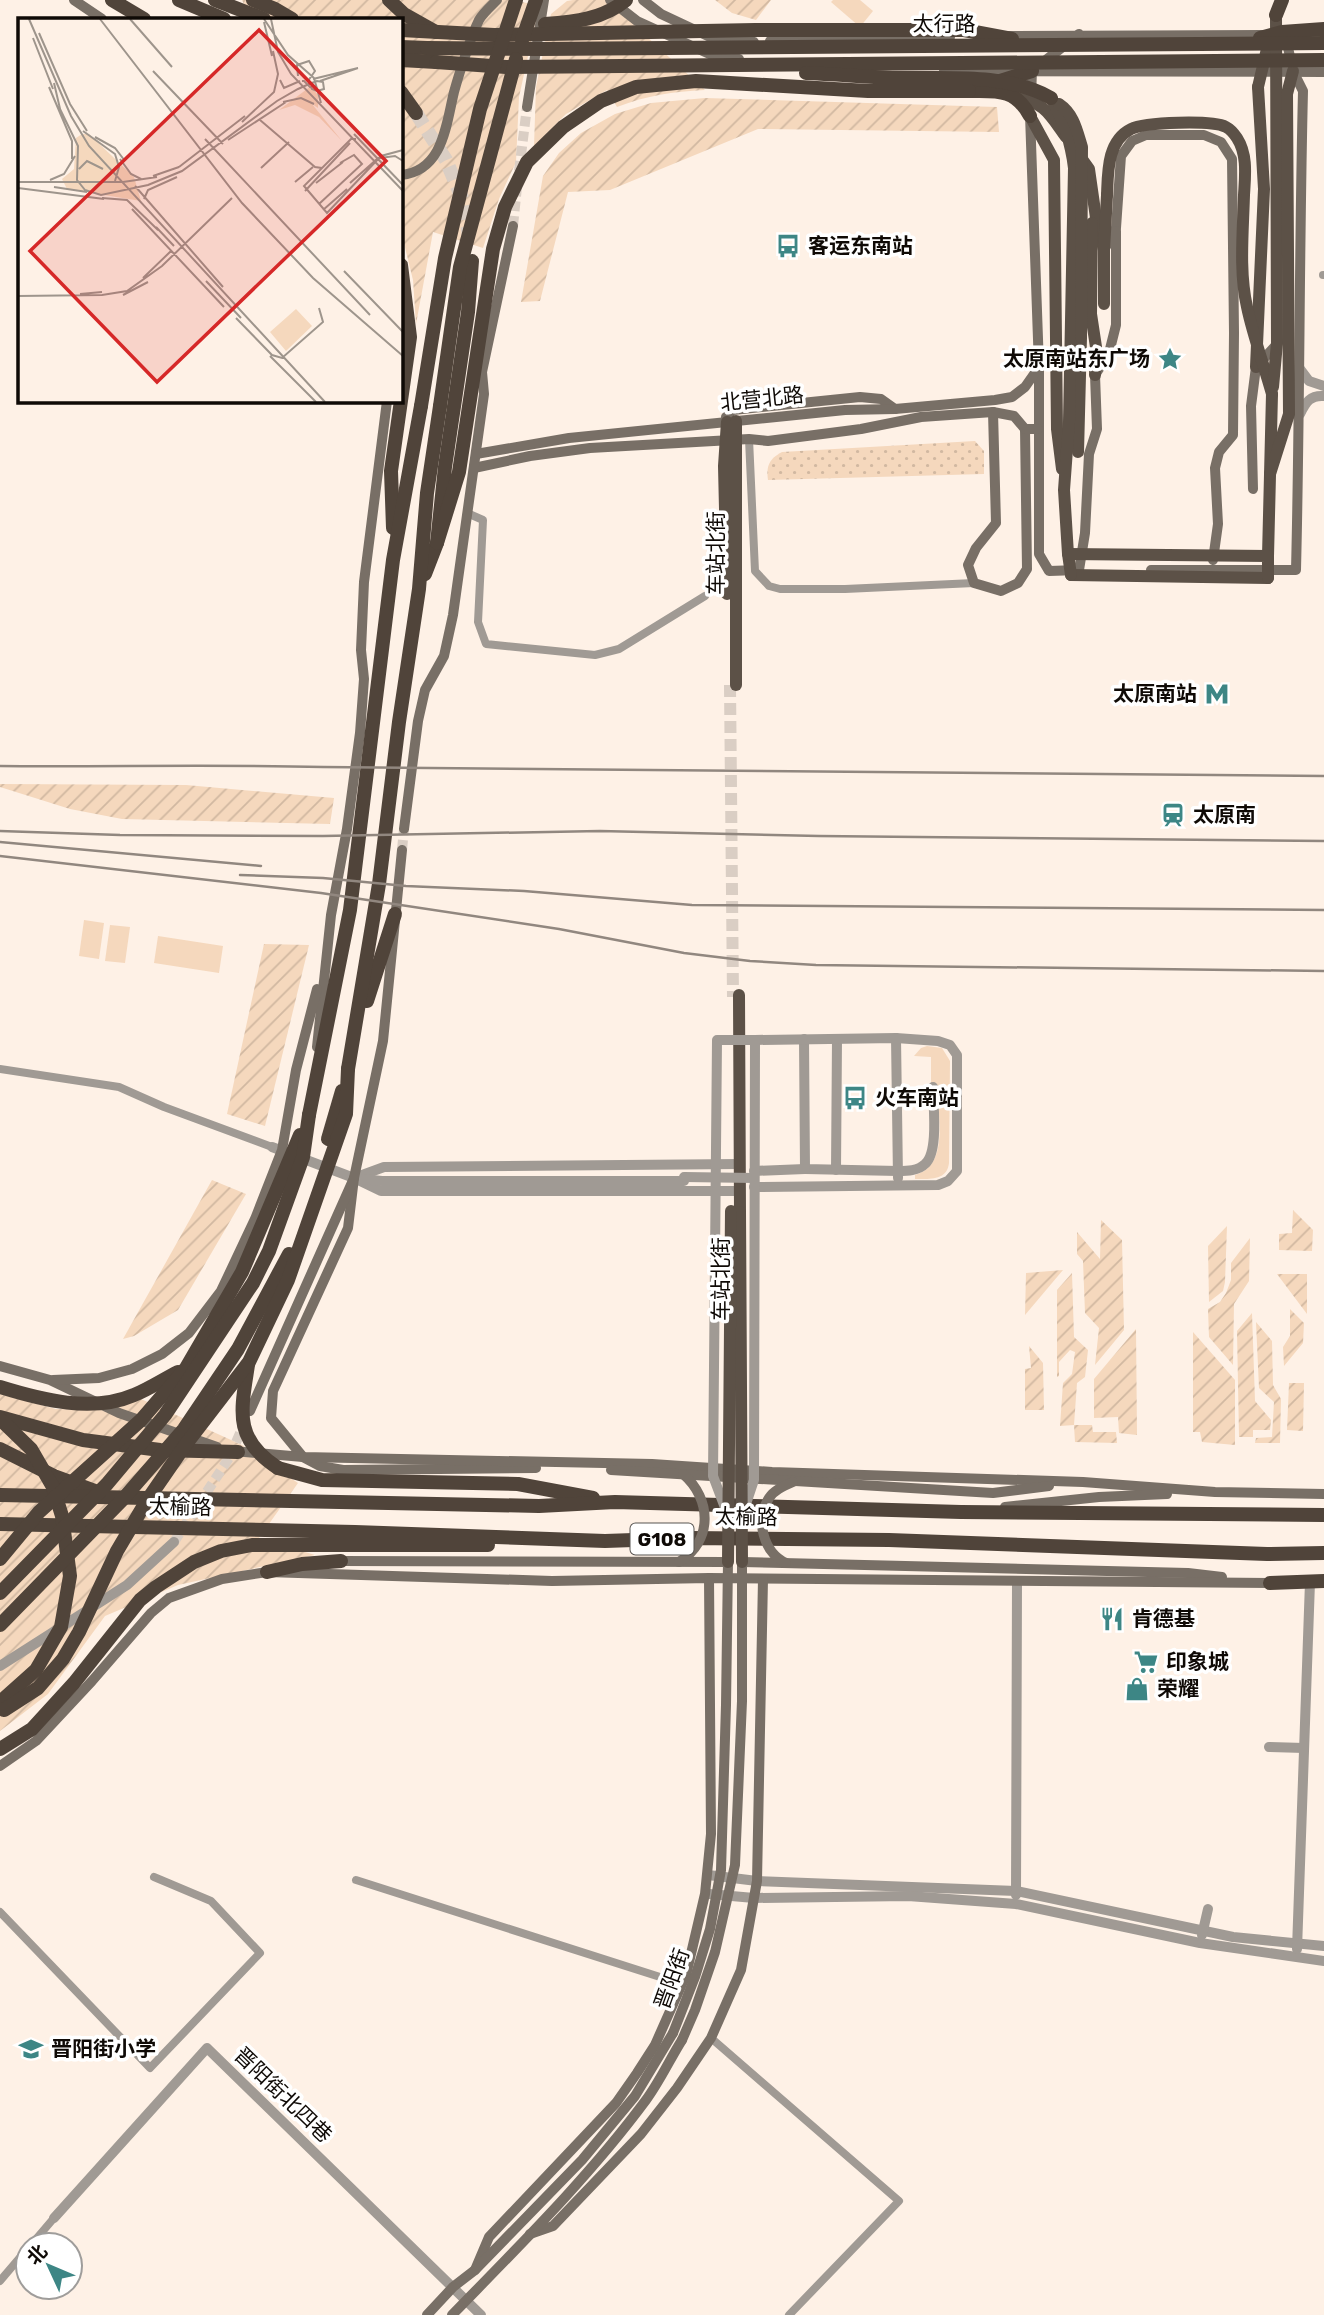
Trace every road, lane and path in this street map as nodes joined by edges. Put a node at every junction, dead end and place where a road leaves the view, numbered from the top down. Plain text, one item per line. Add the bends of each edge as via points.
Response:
1 (74, 0) edge
2 (112, 0) edge
3 (179, 0) edge
4 (215, 0) edge
5 (253, 0) edge
6 (390, 0) edge
7 (497, 0) edge
8 (516, 0) edge
9 (610, 0) edge
10 (626, 0) edge
11 (643, 0) edge
12 (543, 1) edge
13 (1278, 5) edge
14 (270, 14) edge
15 (101, 18) edge
16 (142, 18) edge
17 (222, 18) edge
18 (288, 18) edge
19 (402, 30) edge
20 (436, 32) junction
21 (1324, 32) edge
22 (478, 34) junction
23 (1079, 34) junction
24 (1285, 36) junction
25 (1236, 43) junction
26 (1324, 43) edge
27 (1048, 45) junction
28 (402, 47) edge
29 (402, 60) edge
30 (1324, 60) edge
31 (725, 65) junction
32 (1031, 71) junction
33 (1293, 71) junction
34 (1324, 72) edge
35 (969, 91) junction
36 (402, 93) edge
37 (1014, 96) junction
38 (1051, 98) junction
39 (1031, 100) junction
40 (527, 107) tunnel mouth
41 (416, 113) tunnel mouth
42 (1030, 116) junction
43 (402, 175) edge
44 (1093, 194) junction
45 (513, 226) tunnel mouth
46 (1116, 228) junction
47 (1104, 250) junction
48 (472, 261) dead end
49 (402, 273) edge
50 (1104, 304) dead end
51 (1299, 321) junction
52 (1081, 337) junction
53 (1256, 366) junction
54 (1039, 367) junction
55 (1300, 369) junction
56 (1095, 375) junction
57 (1324, 386) edge
58 (402, 393) edge
59 (1272, 394) junction
60 (1324, 396) edge
61 (387, 402) edge
62 (401, 402) edge
63 (895, 409) junction
64 (993, 412) junction
65 (1300, 414) junction
66 (765, 418) junction
67 (731, 422) junction
68 (1025, 429) junction
69 (1038, 429) junction
70 (737, 440) junction
71 (768, 440) junction
72 (1078, 452) dead end
73 (476, 454) junction
74 (474, 468) junction
75 (1270, 474) junction
76 (1253, 489) dead end
77 (1064, 490) junction
78 (467, 513) junction
79 (437, 543) junction
80 (1068, 554) junction
81 (1268, 556) junction
82 (393, 560) junction
83 (1079, 570) junction
84 (1212, 570) junction
85 (974, 583) junction
86 (419, 589) junction
87 (705, 596) dead end
88 (733, 685) tunnel mouth
89 (404, 828) tunnel mouth
90 (402, 850) tunnel mouth
91 (395, 914) junction
92 (327, 953) junction
93 (736, 996) tunnel mouth
94 (897, 1038) junction
95 (804, 1039) junction
96 (837, 1039) junction
97 (759, 1040) junction
98 (0, 1069) edge
99 (348, 1069) junction
100 (933, 1087) dead end
101 (309, 1115) junction
102 (277, 1148) junction
103 (736, 1164) junction
104 (805, 1169) junction
105 (836, 1170) junction
106 (898, 1171) junction
107 (354, 1178) junction
108 (716, 1180) junction
109 (757, 1181) junction
110 (897, 1186) junction
111 (735, 1187) junction
112 (249, 1362) junction
113 (0, 1366) edge
114 (186, 1368) junction
115 (50, 1380) junction
116 (0, 1387) edge
117 (250, 1410) tunnel mouth
118 (0, 1418) edge
119 (0, 1449) edge
120 (238, 1452) junction
121 (303, 1457) junction
122 (683, 1474) junction
123 (713, 1476) junction
124 (741, 1479) junction
125 (793, 1482) junction
126 (1083, 1482) junction
127 (1215, 1492) junction
128 (1324, 1493) edge
129 (0, 1495) edge
130 (110, 1496) junction
131 (615, 1502) junction
132 (961, 1512) junction
133 (1324, 1515) edge
134 (735, 1518) junction
135 (0, 1524) edge
136 (605, 1541) junction
137 (174, 1542) tunnel mouth
138 (1324, 1553) edge
139 (1267, 1554) junction
140 (0, 1559) edge
141 (1324, 1560) edge
142 (341, 1561) joint
143 (679, 1562) junction
144 (735, 1562) junction
145 (786, 1563) junction
146 (267, 1572) junction
147 (709, 1578) junction
148 (763, 1579) junction
149 (1017, 1581) junction
150 (1317, 1582) edge
151 (1270, 1583) junction
152 (0, 1593) edge
153 (0, 1625) edge
154 (0, 1666) edge
155 (0, 1702) edge
156 (0, 1711) edge
157 (1269, 1747) dead end
158 (1304, 1748) junction
159 (0, 1749) edge
160 (0, 1766) edge
161 (708, 1875) junction
162 (154, 1877) dead end
163 (356, 1880) dead end
164 (757, 1881) junction
165 (1016, 1891) junction
166 (705, 1894) junction
167 (754, 1898) junction
168 (1016, 1904) junction
169 (1208, 1909) dead end
170 (0, 1912) edge
171 (1203, 1930) junction
172 (1200, 1942) junction
173 (1298, 1944) junction
174 (1324, 1946) edge
175 (1297, 1957) junction
176 (1324, 1961) edge
177 (682, 1984) junction
178 (677, 2036) junction
179 (711, 2038) junction
180 (54, 2218) joint
181 (43, 2231) edge
182 (530, 2234) junction
183 (14, 2265) edge
184 (475, 2270) junction
185 (0, 2281) edge
186 (453, 2287) junction
187 (466, 2301) junction
188 (427, 2315) edge
189 (452, 2315) edge
190 (481, 2315) edge
191 (789, 2315) edge

1 - 15 main road
2 - 16 highway
3 - 17 highway
4 - 14 highway
5 - 14 highway
6 - 20 highway
7 - 43 main road via 480,19 441,145 428,163 413,174
8 - 82 highway, bridge via 480,109 448,244
9 - 32 main road via 637,21 716,57 878,71
10 - 22 highway, bridge via 610,12 577,21 491,26
11 - 23 main road via 709,37 754,42
12 - 40 main road
12 - 86 highway, bridge via 505,94 460,267 427,493
13 - 24 main road
13 - 53 main road, bridge via 1258,86 1264,188
13 - 59 main road, bridge via 1277,342
14 - 18 highway
19 - 20 highway, bridge
20 - 22 highway, bridge
21 - 24 main road
21 - 25 highway, bridge via 1282,32
22 - 27 highway, bridge via 964,30
23 - 24 main road
23 - 32 main road
24 - 33 main road
25 - 26 highway, 太行路, bridge
25 - 27 highway, 太行路, bridge
27 - 28 highway, 太行路, bridge
29 - 31 highway, 太行路, bridge via 506,67
30 - 31 highway, 太行路, bridge
31 - 38 highway, bridge via 878,77 978,79 1033,88
32 - 33 main road
32 - 35 highway, bridge
32 - 39 main road
33 - 34 main road
33 - 51 main road via 1303,91
33 - 75 main road, bridge via 1287,94 1289,414
35 - 37 highway
35 - 79 highway, bridge via 868,91 696,81 636,87 601,101 563,127 527,162 505,207 493,249 459,472
36 - 41 highway
37 - 39 main road
37 - 42 highway
38 - 52 main road, bridge via 1074,121 1082,147
38 - 77 main road, bridge via 1069,137 1074,168
39 - 42 main road
39 - 44 main road via 1045,108 1089,169
42 - 54 main road
42 - 77 main road, bridge via 1054,160 1057,429
44 - 47 main road
44 - 56 main road
45 - 73 main road via 482,372 484,394
46 - 47 main road
46 - 56 main road via 1116,325 1109,354
46 - 84 main road via 1121,156 1132,141 1146,135 1204,135 1221,142 1231,159 1233,435 1219,452 1215,468 1218,524
47 - 50 main road
47 - 59 main road, bridge via 1111,153 1119,138 1132,128 1160,123 1227,127 1237,138 1245,167 1246,306
48 - 79 highway
49 - 58 highway via 410,337
51 - 53 main road
51 - 55 main road
52 - 56 main road
52 - 72 main road
53 - 76 main road via 1251,406
54 - 63 main road, 北营北路 via 1026,387 1012,397
54 - 69 main road
55 - 57 street via 1309,381
55 - 65 main road
56 - 83 main road via 1097,429 1088,454
59 - 75 main road, bridge
60 - 65 street via 1307,400
61 - 92 main road via 364,582 360,733
62 - 82 highway via 391,471
63 - 66 main road, 北营北路
63 - 67 main road via 881,399 860,397 733,410 726,417
64 - 68 main road, 北营北路 via 1014,416
64 - 71 main road, 北营北路 via 922,417
64 - 85 main road via 996,523 968,565
65 - 84 main road via 1296,570
66 - 67 main road, 北营北路
66 - 71 main road via 753,433
67 - 70 main road, 车站北街
67 - 73 main road, 北营北路 via 569,438
68 - 69 main road, 北营北路
68 - 85 main road via 1027,569 1018,583 1001,591
69 - 83 main road via 1039,554 1049,571
70 - 71 main road, 北营北路
70 - 74 main road, 北营北路 via 590,448
70 - 85 street via 755,571 769,586 845,589
70 - 88 main road, 车站北街
73 - 74 main road
74 - 78 main road
75 - 81 main road
77 - 80 main road, bridge
78 - 87 street via 483,520 478,622 486,644 595,655 619,649
78 - 89 main road via 444,656 425,690 418,721
79 - 86 highway
80 - 81 main road, bridge
80 - 81 main road, bridge via 1072,575 1268,578
82 - 101 highway via 350,910
83 - 84 main road
86 - 99 highway via 375,912
90 - 91 main road
91 - 99 highway
91 - 107 main road via 383,1041
92 - 101 main road
92 - 102 main road
93 - 103 main road, 车站北街
94 - 96 street
94 - 106 street
94 - 110 street via 945,1042 957,1055 957,1171 938,1185
95 - 96 street
95 - 97 street
95 - 104 street
96 - 105 street
97 - 108 street, bridge via 717,1040
97 - 109 street, bridge
98 - 102 street via 119,1087
99 - 112 highway, bridge via 346,1114 288,1280
99 - 153 highway, bridge via 286,1260 238,1349 184,1429 141,1479
100 - 106 street via 930,1159 913,1171
101 - 114 highway, bridge via 242,1272
101 - 152 highway, bridge via 303,1157 253,1283 165,1415 107,1484
102 - 107 street
102 - 115 main road via 255,1219 221,1291 188,1333 162,1354 132,1369 99,1378
103 - 107 street via 384,1167
103 - 111 main road, 车站北街
104 - 105 street
104 - 109 street via 766,1170
105 - 106 street
106 - 110 street
107 - 108 street, bridge
107 - 111 street via 381,1191
107 - 117 main road
107 - 121 main road via 348,1228 273,1391 271,1418
108 - 111 street, bridge
108 - 123 street, bridge
109 - 110 street
109 - 111 street, bridge
109 - 124 street, bridge
111 - 124 main road, 车站北街, bridge
112 - 131 highway, bridge via 241,1419 250,1442 278,1468 322,1479 518,1484
112 - 156 highway, bridge via 146,1502 63,1659 38,1688
113 - 115 main road
114 - 116 highway, bridge via 133,1396 104,1403 65,1403
114 - 140 highway, bridge via 141,1420 39,1513
115 - 120 main road via 119,1413 205,1445
118 - 120 highway via 83,1440 160,1450
118 - 155 highway, bridge via 31,1449 53,1487 70,1576 61,1627 36,1670
119 - 130 highway via 54,1476
120 - 121 main road
121 - 122 main road via 343,1470 577,1467
121 - 126 main road via 652,1464
122 - 123 main road
122 - 143 main road, bridge via 695,1485 705,1513 698,1544
123 - 124 main road, bridge
123 - 134 street, bridge
124 - 125 main road
124 - 134 main road, 车站北街, bridge
124 - 134 street, bridge
125 - 126 main road via 993,1493
125 - 145 main road, bridge via 769,1498 762,1516 766,1544
126 - 127 main road
127 - 128 main road
127 - 132 main road via 1099,1497
129 - 130 highway, 太榆路 / G108
130 - 131 highway, 太榆路 / G108 via 539,1506
131 - 132 highway, 太榆路 / G108
132 - 133 highway, 太榆路 / G108
134 - 144 main road, 车站北街, bridge
135 - 136 highway, 太榆路 / G108
136 - 139 highway, 太榆路 / G108 via 889,1540
136 - 159 highway via 252,1545 221,1551 194,1562 140,1600 32,1729
137 - 154 street via 127,1585
138 - 139 highway, 太榆路 / G108
139 - 141 highway
142 - 143 main road
142 - 146 highway
143 - 144 main road
144 - 145 main road
144 - 178 main road, 晋阳街, bridge via 721,1870 710,1929
145 - 151 main road via 1188,1573
146 - 147 main road via 552,1581
146 - 160 main road via 222,1579 169,1598 36,1741
147 - 148 main road
147 - 161 main road
148 - 149 main road
148 - 164 main road
149 - 151 main road
149 - 165 street
150 - 151 highway
150 - 158 street
157 - 158 street
158 - 173 street
161 - 164 street
161 - 166 main road
162 - 170 street via 211,1901 260,1953 150,2068
163 - 177 street
164 - 165 street
164 - 167 main road
165 - 168 street
165 - 171 street
166 - 167 street
166 - 177 main road
167 - 168 street via 908,1896
167 - 179 main road via 741,1970
168 - 172 street
169 - 171 street
171 - 172 street
171 - 173 street
172 - 175 street
173 - 174 street
173 - 175 street
175 - 176 street
177 - 184 main road via 655,2045 616,2103 489,2237
178 - 182 main road, 晋阳街 via 647,2098
178 - 184 main road, 晋阳街 via 582,2160
179 - 182 main road via 641,2134 553,2226
179 - 191 street via 899,2201
180 - 181 street
180 - 186 street, 晋阳街北四巷 via 207,2048
182 - 187 main road, 晋阳街
183 - 185 street
184 - 186 main road, 晋阳街
186 - 187 street, 晋阳街北四巷
186 - 188 main road, 晋阳街
187 - 189 main road, 晋阳街
187 - 190 street, 晋阳街北四巷

